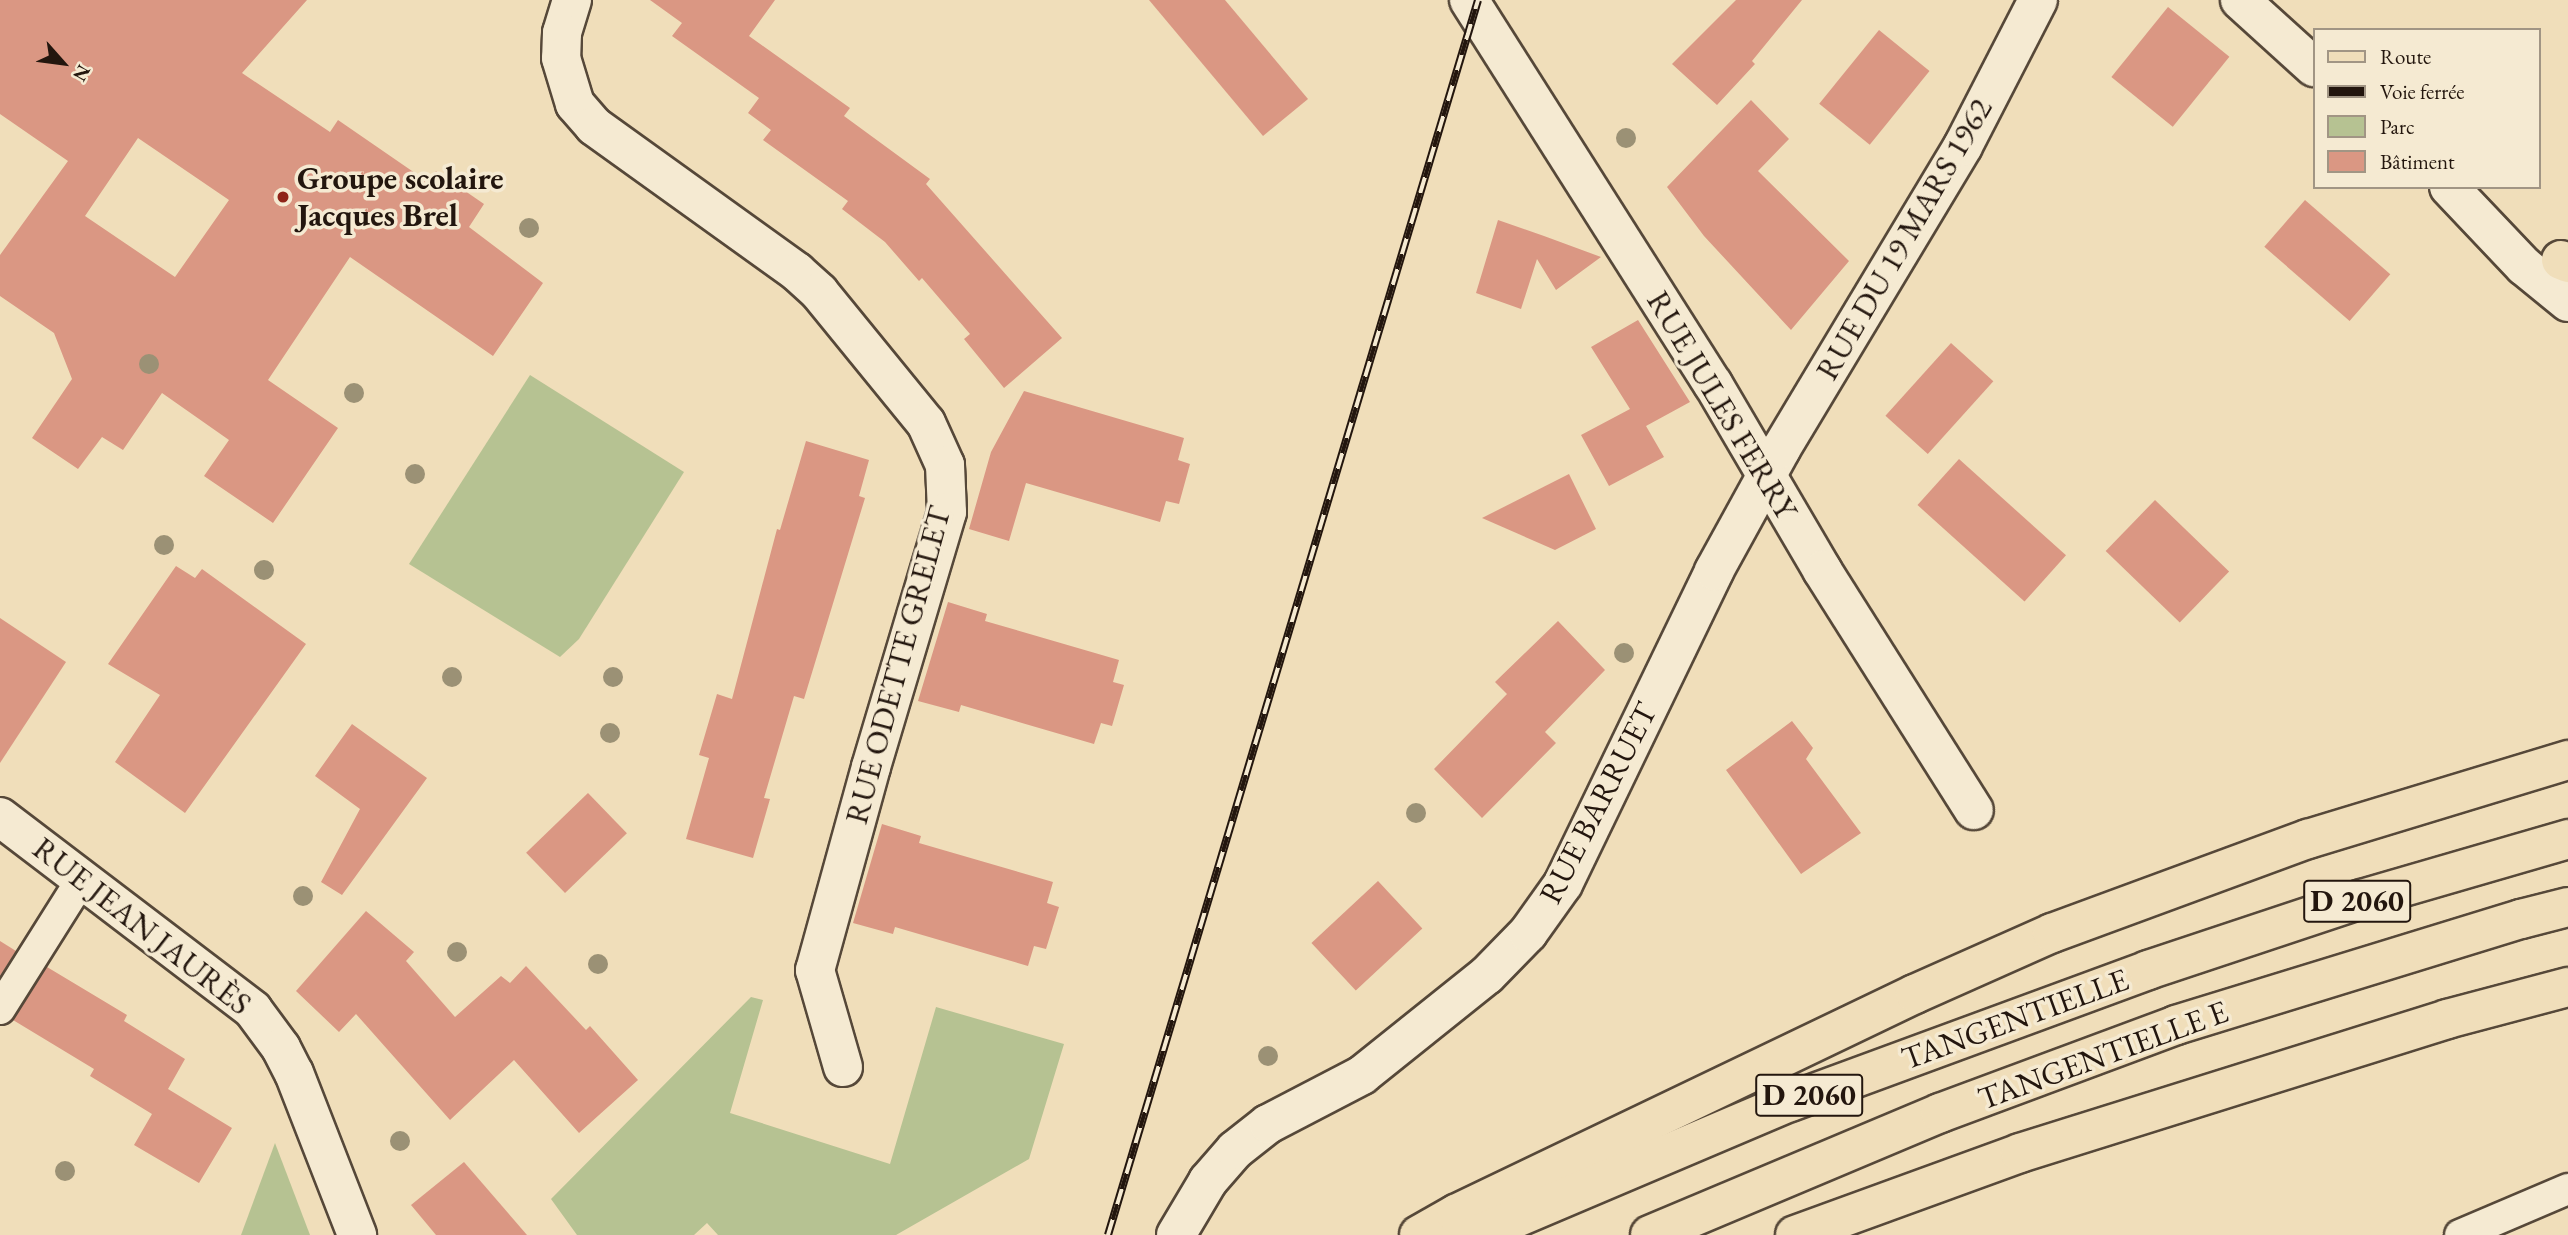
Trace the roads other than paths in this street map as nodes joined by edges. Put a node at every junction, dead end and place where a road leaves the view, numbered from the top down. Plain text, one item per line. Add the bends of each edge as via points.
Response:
1 (572, 0) edge
2 (1469, 0) edge
3 (2038, 0) edge
4 (2240, 0) edge
5 (2312, 65) edge
6 (2451, 189) edge
7 (2452, 189) edge
8 (2566, 263) edge
9 (2568, 302) edge
10 (1766, 477) junction
11 (2568, 760) edge
12 (1974, 810) dead end
13 (0, 817) edge
14 (2568, 839) edge
15 (83, 877) junction
16 (2568, 907) edge
17 (2568, 987) edge
18 (0, 1009) edge
19 (843, 1067) dead end
20 (2568, 1189) edge
21 (357, 1235) edge
22 (1175, 1235) edge
23 (1419, 1235) edge
24 (1476, 1235) edge
25 (1650, 1235) edge
26 (1795, 1235) edge
27 (2460, 1235) edge

1 - 19 street, RUE ODETTE GRELET via 562,33 561,58 575,104 594,126 819,292 926,423 945,465 947,512 815,970
2 - 10 street, RUE JULES FERRY via 1713,384
3 - 10 street, RUE DU 19 MARS 1962 via 1963,146
4 - 5 street
6 - 9 street via 2524,266
7 - 8 street
10 - 12 street, RUE JULES FERRY
10 - 22 street, RUE BARRUET via 1714,571 1563,884 1528,933 1487,975 1363,1075 1268,1124 1235,1150 1208,1181
11 - 23 main road via 2308,839 2052,933
13 - 15 street, RUE JEAN JAURÈS
14 - 24 main road, TANGENTIELLE / D 2060 via 2362,899 2148,970 1790,1102
15 - 18 lane
15 - 21 street, RUE JEAN JAURÈS via 238,996 267,1027 306,1102
16 - 25 main road, TANGENTIELLE E / D 2060 via 2176,1025 1940,1113
17 - 26 main road via 2447,1019 2020,1153
20 - 27 lane

